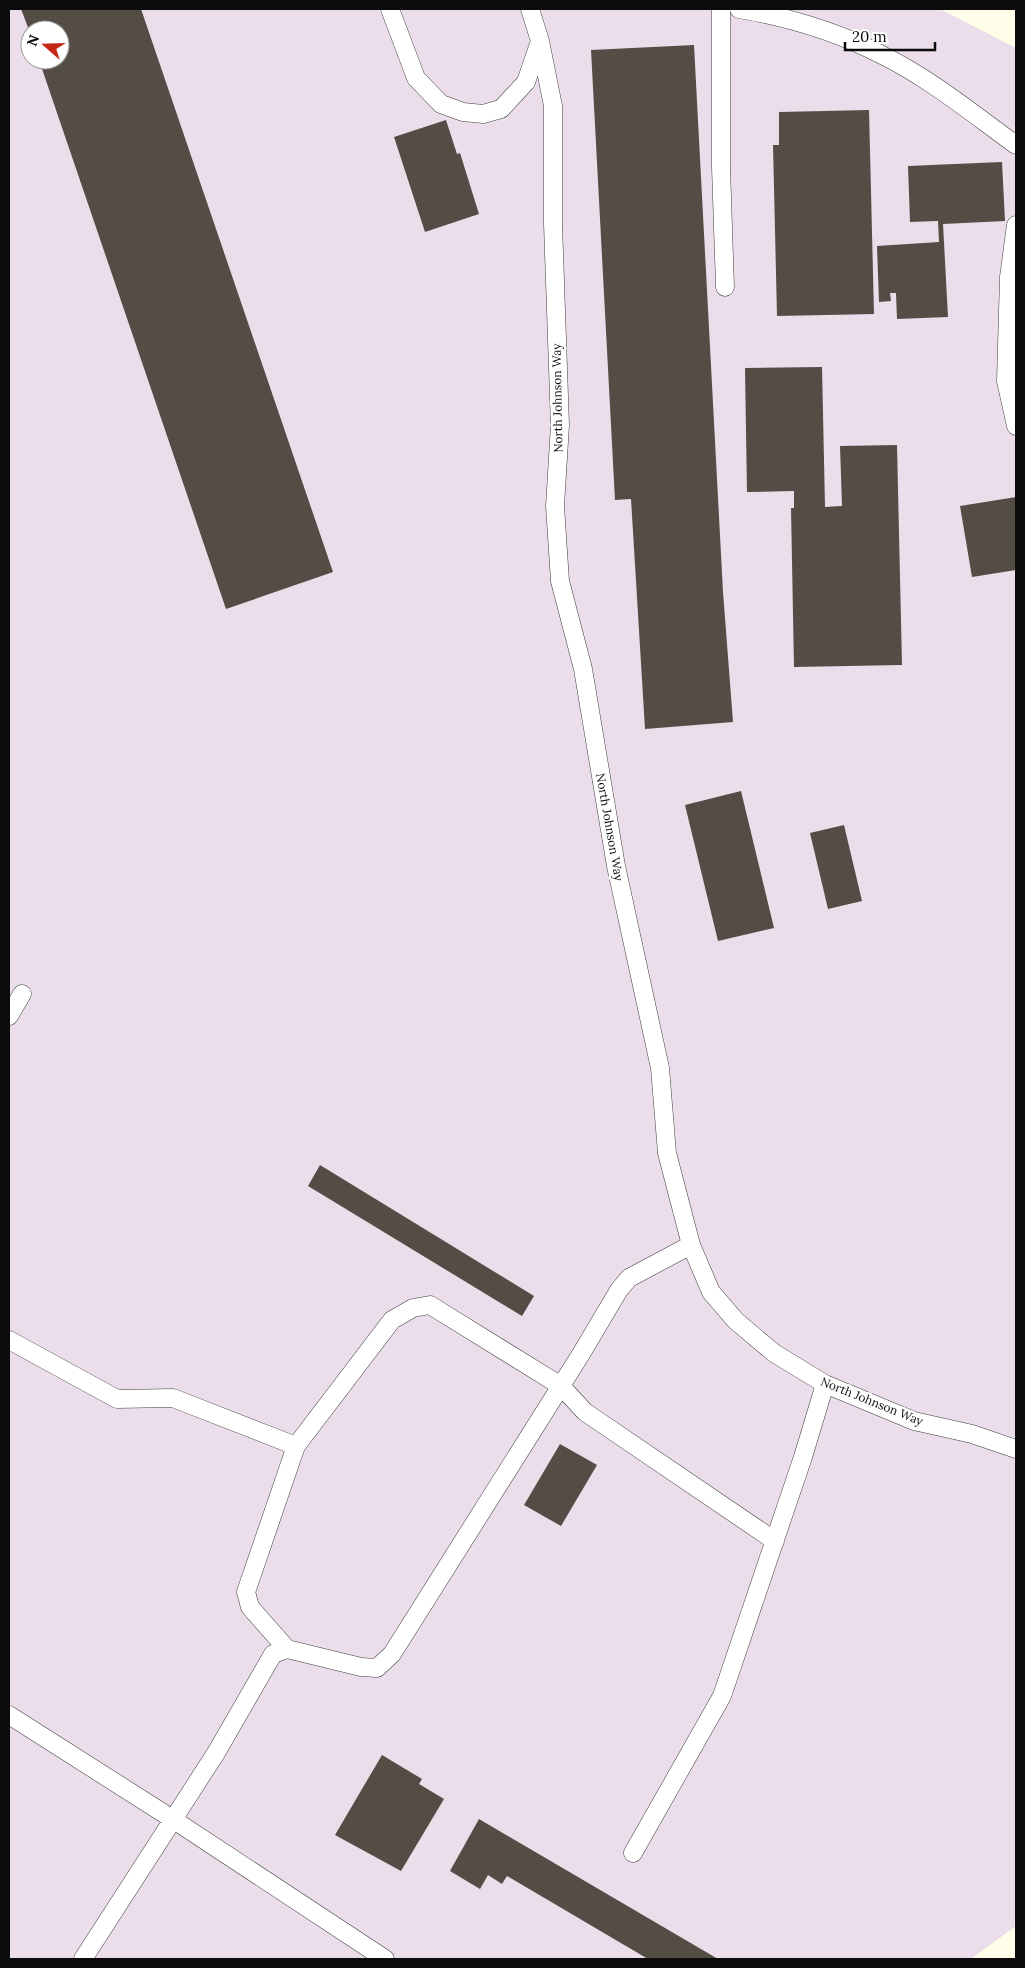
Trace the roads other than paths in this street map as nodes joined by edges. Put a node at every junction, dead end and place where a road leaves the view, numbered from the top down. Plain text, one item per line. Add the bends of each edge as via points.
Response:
1 (390, 9) edge
2 (530, 9) edge
3 (722, 9) edge
4 (739, 9) edge
5 (540, 41) junction
6 (1016, 145) edge
7 (1016, 225) edge
8 (725, 286) dead end
9 (1016, 426) edge
10 (22, 994) dead end
11 (9, 1016) edge
12 (691, 1245) junction
13 (9, 1340) edge
14 (825, 1384) junction
15 (561, 1386) junction
16 (296, 1446) junction
17 (1016, 1449) edge
18 (775, 1541) junction
19 (287, 1649) junction
20 (9, 1715) edge
21 (174, 1820) junction
22 (633, 1853) dead end
23 (83, 1959) edge
24 (385, 1959) edge

1 - 5 lane via 416,78 441,104 463,112 483,114 502,109 526,82
2 - 5 lane, North Johnson Way
3 - 8 lane via 721,167
4 - 6 lane via 774,15 828,32 880,54 921,78
5 - 12 lane, North Johnson Way via 554,106 553,224 560,425 555,506 560,581 583,669 616,866 660,1068 667,1153
7 - 9 lane via 1009,277 1006,382
10 - 11 lane
12 - 14 lane, North Johnson Way via 711,1292 736,1321 774,1352
12 - 15 lane via 629,1278
13 - 16 lane via 117,1399 173,1398
14 - 17 lane, North Johnson Way via 914,1421 972,1434
14 - 18 lane
15 - 16 lane via 430,1305 413,1308 392,1320
15 - 18 lane via 585,1412
15 - 19 lane via 392,1654 377,1668 360,1667
16 - 19 lane via 246,1592 250,1608
18 - 22 lane via 722,1696
19 - 21 lane via 273,1654
20 - 21 lane
21 - 23 lane
21 - 24 lane

